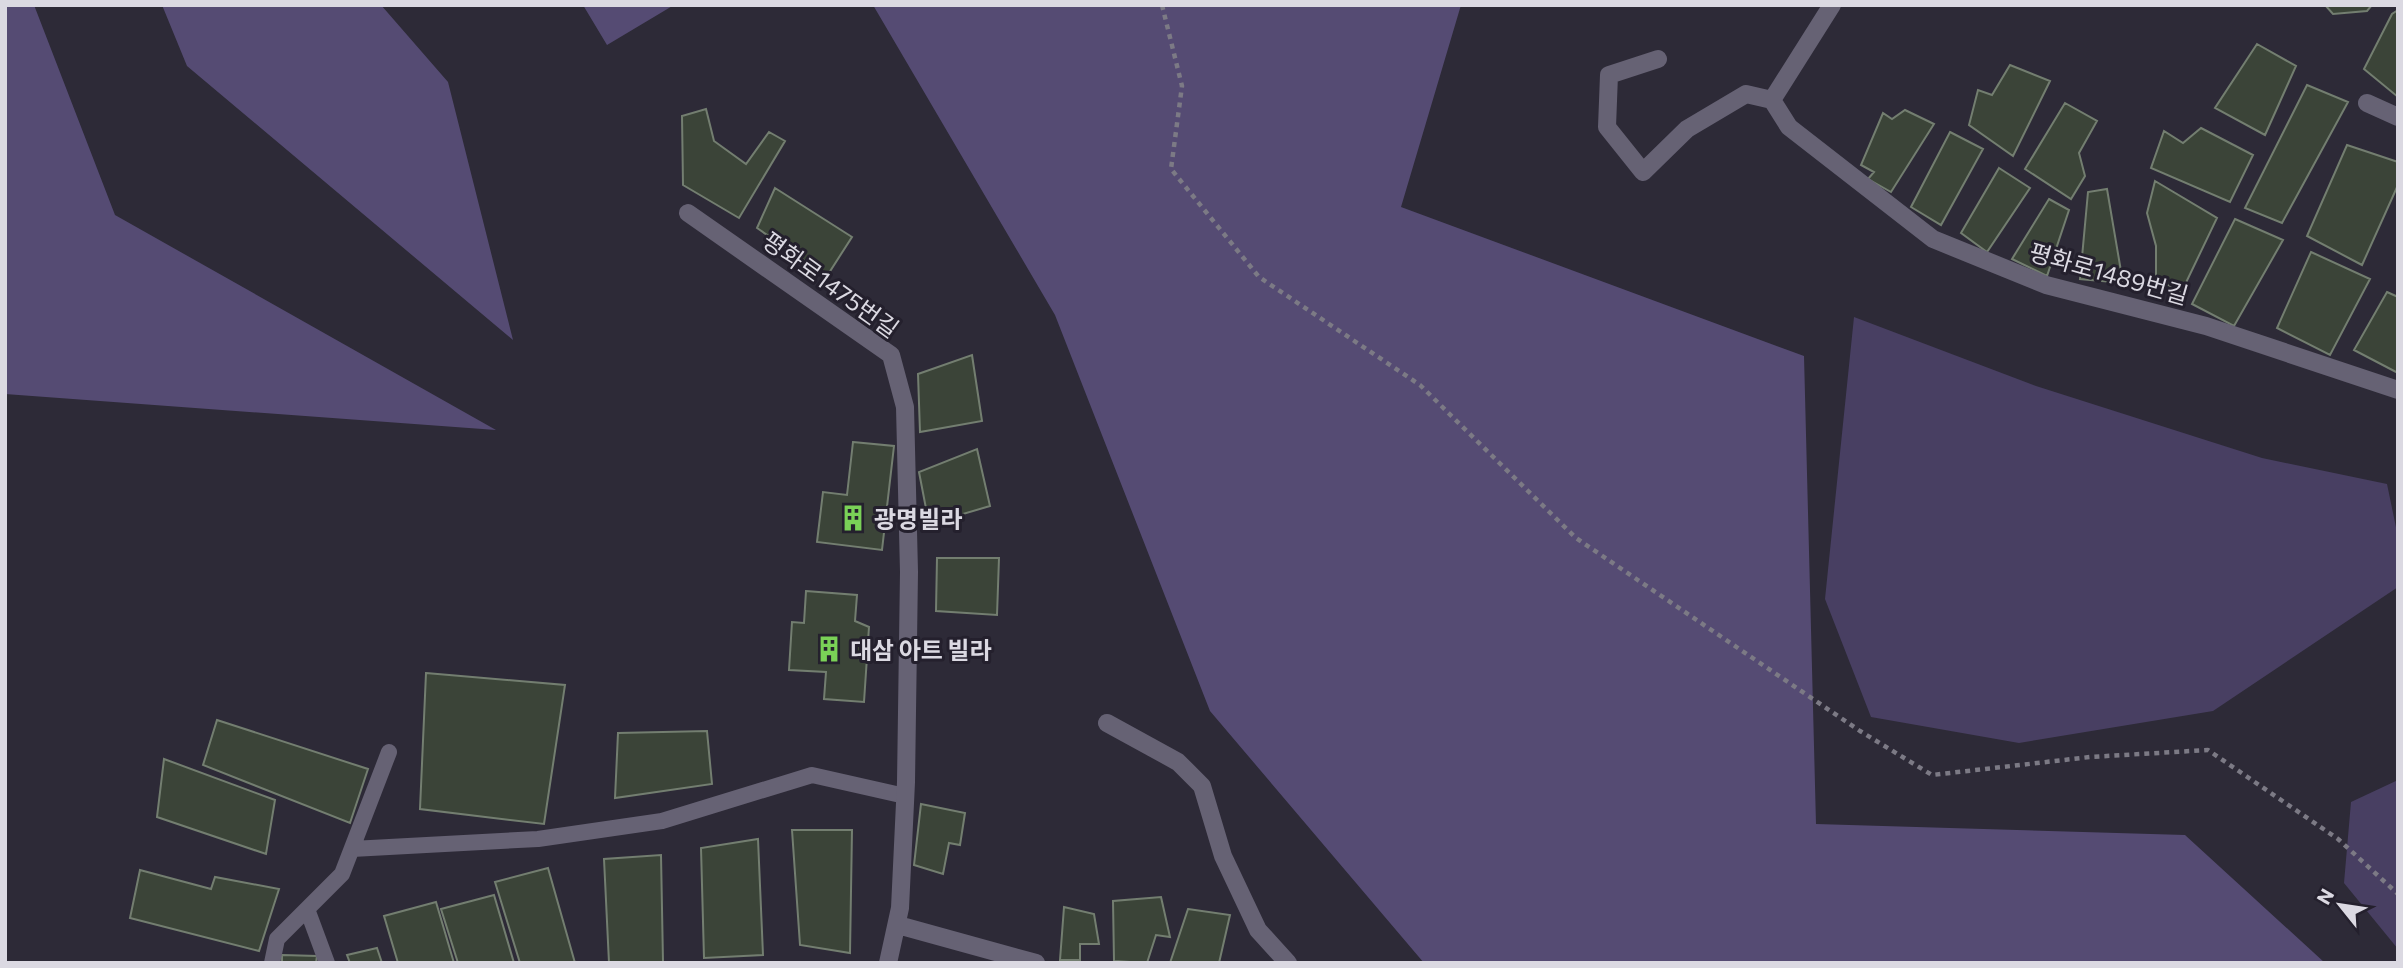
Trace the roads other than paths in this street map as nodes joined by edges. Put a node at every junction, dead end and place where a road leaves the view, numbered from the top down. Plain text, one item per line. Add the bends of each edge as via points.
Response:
1 (1832, 5) edge
2 (1658, 59) dead end
3 (1772, 100) junction
4 (2367, 103) dead end
5 (2398, 117) edge
6 (688, 213) dead end
7 (2398, 390) edge
8 (1107, 723) dead end
9 (389, 752) dead end
10 (905, 796) junction
11 (352, 849) junction
12 (307, 909) junction
13 (898, 925) junction
14 (272, 963) edge
15 (327, 963) edge
16 (888, 963) edge
17 (1036, 963) edge
18 (1288, 963) edge

1 - 3 street
2 - 3 street via 1609,75 1607,127 1643,172 1687,129 1746,94
3 - 7 street, 평화로1489번길 via 1789,127 1933,239 2046,285 2206,326
4 - 5 street
6 - 10 street, 평화로1475번길 via 891,355 905,407 909,572
8 - 18 street via 1178,762 1202,786 1223,856 1258,930
9 - 11 lane
10 - 11 lane via 812,775 663,821 538,839
10 - 13 street, 평화로1475번길
11 - 12 lane via 342,874
12 - 14 lane via 277,939
12 - 15 lane
13 - 16 street, 평화로1475번길
13 - 17 street

